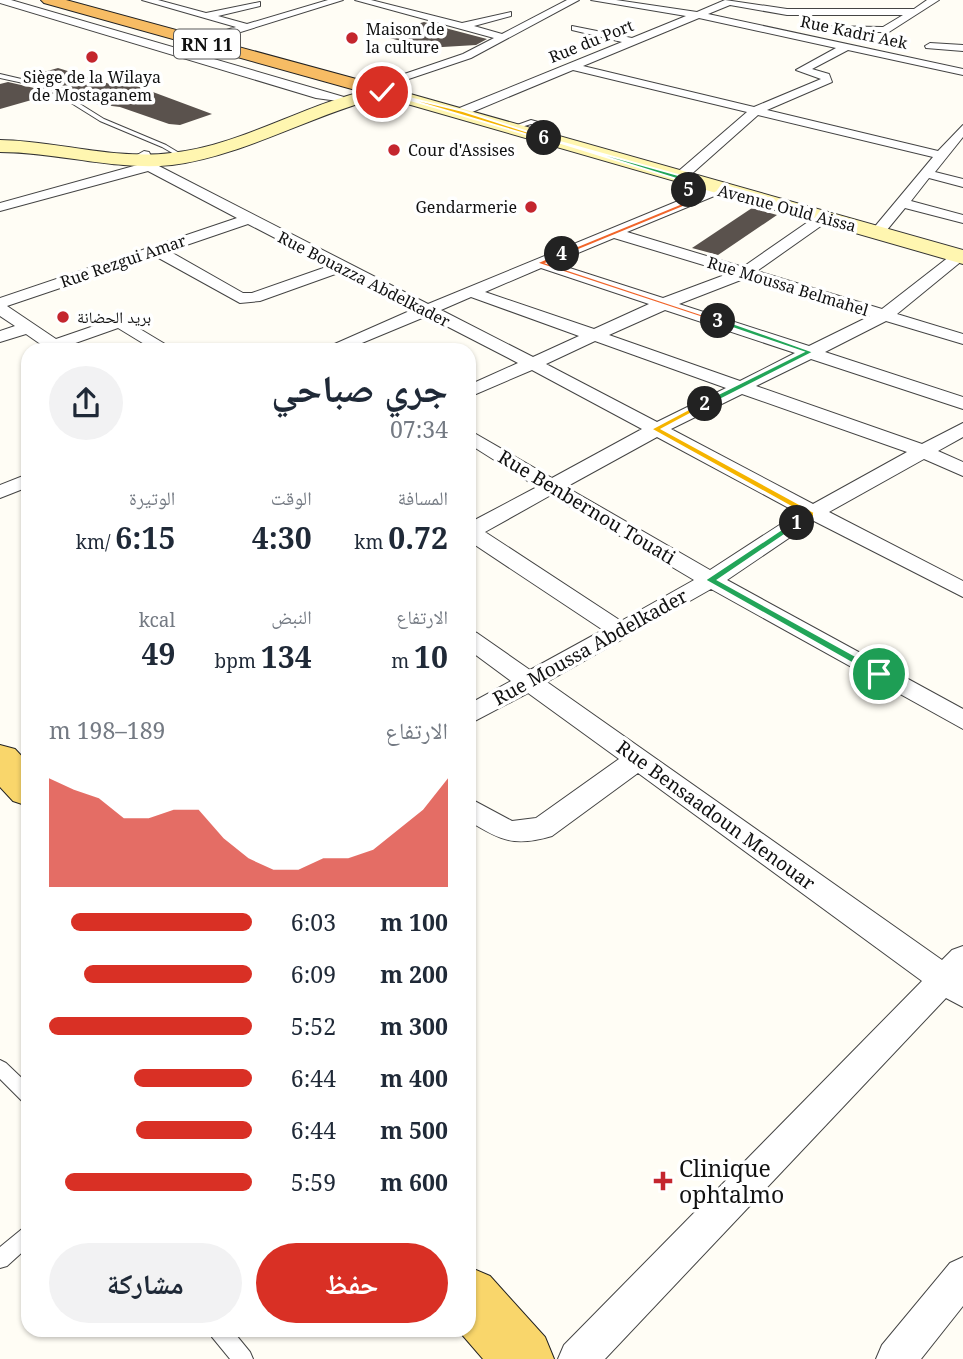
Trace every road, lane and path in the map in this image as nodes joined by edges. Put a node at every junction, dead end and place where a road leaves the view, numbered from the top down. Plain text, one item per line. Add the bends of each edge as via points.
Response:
1 (1, 0) edge
2 (28, 0) edge
3 (41, 0) edge
4 (49, 0) edge
5 (59, 0) edge
6 (148, 0) edge
7 (238, 0) edge
8 (338, 0) edge
9 (360, 0) edge
10 (574, 0) edge
11 (596, 0) edge
12 (795, 0) edge
13 (932, 0) edge
14 (731, 1) edge
15 (697, 2) dead end
16 (257, 4) dead end
17 (425, 4) dead end
18 (716, 6) junction
19 (401, 10) junction
20 (190, 12) junction
21 (787, 12) junction
22 (916, 12) junction
23 (507, 14) dead end
24 (698, 15) junction
25 (206, 16) junction
26 (104, 17) junction
27 (462, 26) junction
28 (246, 27) junction
29 (576, 28) dead end
30 (503, 37) junction
31 (632, 41) junction
32 (199, 42) junction
33 (930, 46) dead end
34 (846, 47) junction
35 (963, 48) edge
36 (569, 66) junction
37 (963, 72) edge
38 (0, 76) edge
39 (365, 92) junction
40 (783, 99) junction
41 (809, 106) dead end
42 (757, 110) junction
43 (461, 112) junction
44 (963, 129) edge
45 (0, 144) edge
46 (949, 145) edge
47 (179, 155) junction
48 (146, 160) junction
49 (924, 173) junction
50 (679, 178) junction
51 (963, 183) edge
52 (719, 189) junction
53 (691, 202) junction
54 (900, 203) junction
55 (0, 207) edge
56 (823, 218) junction
57 (246, 219) junction
58 (963, 219) edge
59 (614, 233) junction
60 (877, 233) junction
61 (156, 250) junction
62 (961, 256) edge
63 (540, 263) junction
64 (340, 267) junction
65 (743, 274) junction
66 (471, 292) junction
67 (0, 303) edge
68 (666, 303) junction
69 (0, 309) edge
70 (427, 311) junction
71 (885, 315) junction
72 (27, 328) junction
73 (596, 334) junction
74 (0, 337) edge
75 (963, 339) edge
76 (50, 343) edge
77 (69, 343) edge
78 (154, 343) edge
79 (347, 343) edge
80 (810, 352) junction
81 (532, 363) junction
82 (741, 386) junction
83 (476, 389) edge
84 (963, 403) edge
85 (655, 429) junction
86 (963, 429) edge
87 (476, 440) edge
88 (923, 451) junction
89 (963, 470) edge
90 (21, 483) edge
91 (552, 489) junction
92 (0, 492) edge
93 (811, 514) junction
94 (476, 527) edge
95 (476, 536) edge
96 (710, 580) junction
97 (963, 590) edge
98 (620, 631) junction
99 (476, 643) edge
100 (527, 680) junction
101 (476, 711) edge
102 (963, 720) edge
103 (638, 759) junction
104 (0, 760) edge
105 (21, 782) edge
106 (476, 812) edge
107 (957, 977) edge
108 (0, 1068) edge
109 (21, 1088) edge
110 (21, 1241) edge
111 (0, 1259) edge
112 (963, 1276) edge
113 (476, 1305) edge
114 (225, 1337) edge
115 (243, 1359) edge
116 (523, 1359) edge
117 (578, 1359) edge
118 (896, 1359) edge

1 - 39 street via 320,95
2 - 26 highway
3 - 26 highway, RN 11
4 - 26 highway, RN 11
5 - 26 highway
6 - 20 street
7 - 20 street
8 - 28 street
9 - 19 street
10 - 30 street
11 - 24 street, Rue Kadri Aek
12 - 13 street
13 - 22 street
14 - 18 street, Rue du Port
14 - 21 street
15 - 18 street
16 - 25 street
17 - 19 street
18 - 24 street, Rue du Port
19 - 27 street
20 - 25 street
21 - 22 street
21 - 22 street via 765,24 794,29 885,30
23 - 27 street
24 - 31 street, Rue du Port
24 - 34 street, Rue Kadri Aek
25 - 28 street
26 - 32 highway, RN 11
26 - 39 highway, RN 11
27 - 30 street
28 - 32 street
29 - 31 street
30 - 39 street via 467,56
31 - 36 street, Rue du Port
32 - 39 highway, RN 11
33 - 35 street
34 - 37 street, Rue Kadri Aek
34 - 40 street via 802,69 828,80
36 - 42 street
36 - 43 street, Rue du Port
38 - 47 lane via 62,90 102,120
39 - 43 main road, Avenue Ould Aissa
39 - 47 main road
39 - 47 main road
40 - 41 street
40 - 42 street
42 - 46 street
42 - 50 street
43 - 50 main road, Avenue Ould Aissa
44 - 46 street
45 - 48 main road
46 - 49 street
47 - 48 main road
48 - 55 street
48 - 57 street, Rue Bouazza Abdelkader
49 - 51 street
49 - 54 street
50 - 52 main road, Avenue Ould Aissa
50 - 53 street
52 - 53 street
52 - 56 main road, Avenue Ould Aissa
53 - 59 street
54 - 58 street
54 - 60 street
56 - 60 main road, Avenue Ould Aissa
56 - 65 street
57 - 61 street, Rue Rezgui Amar
57 - 64 street, Rue Bouazza Abdelkader
59 - 63 street
59 - 65 street, Rue Moussa Belmahel
60 - 62 main road, Avenue Ould Aissa
61 - 64 street via 240,298 254,298
61 - 67 street, Rue Rezgui Amar
62 - 71 street
63 - 66 street
63 - 68 street
64 - 70 street, Rue Bouazza Abdelkader
65 - 68 street
65 - 71 street, Rue Moussa Belmahel
66 - 70 street
66 - 73 street
68 - 73 street
68 - 80 street
69 - 72 street
70 - 79 street
70 - 81 street, Rue Bouazza Abdelkader
71 - 75 street, Rue Moussa Belmahel
71 - 80 street
72 - 74 street
72 - 76 street
73 - 81 street
73 - 82 street
77 - 78 street via 120,322
80 - 82 street
80 - 84 street
81 - 83 street
81 - 85 street, Rue Bouazza Abdelkader
82 - 85 street
82 - 88 street
85 - 91 street
85 - 93 street, Rue Bouazza Abdelkader
86 - 88 street, Rue Moussa Abdelkader
87 - 91 street, Rue Benbernou Touati
88 - 89 street
88 - 93 street, Rue Moussa Abdelkader
90 - 92 street
91 - 94 street
91 - 96 street, Rue Benbernou Touati
93 - 96 street, Rue Moussa Abdelkader
93 - 97 street, Rue Bouazza Abdelkader
95 - 98 street
96 - 98 street, Rue Moussa Abdelkader
96 - 102 street, Rue Benbernou Touati
98 - 100 street, Rue Moussa Abdelkader
99 - 100 street, Rue Bensaadoun Menouar
100 - 101 street, Rue Moussa Abdelkader
100 - 103 street, Rue Bensaadoun Menouar
103 - 106 street via 542,828 508,832
103 - 107 street, Rue Bensaadoun Menouar
104 - 105 main road
107 - 117 street
108 - 109 lane
110 - 111 lane
112 - 118 street
113 - 116 main road
114 - 115 lane

